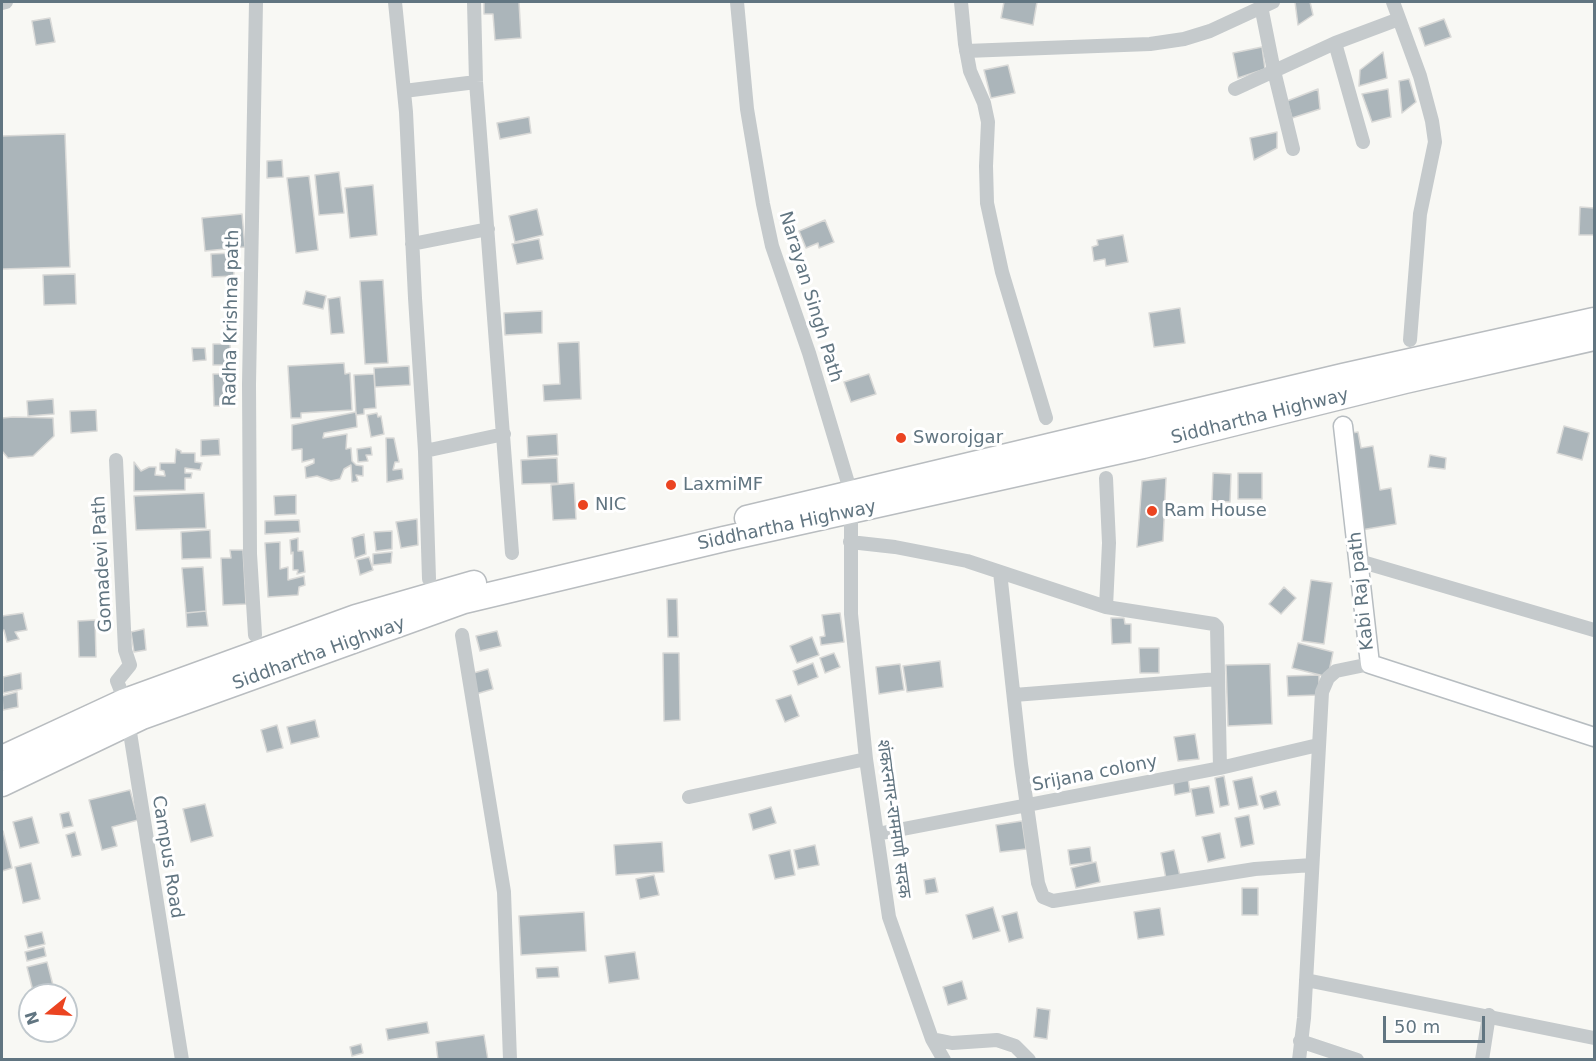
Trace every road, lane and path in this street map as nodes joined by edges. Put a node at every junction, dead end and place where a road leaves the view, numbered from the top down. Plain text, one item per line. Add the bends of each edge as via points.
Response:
1 (6, 2) edge
2 (256, 2) edge
3 (395, 2) edge
4 (474, 2) edge
5 (738, 2) edge
6 (961, 2) edge
7 (1393, 2) edge
8 (2, 3) edge
9 (1267, 4) edge
10 (1399, 19) junction
11 (1335, 43) junction
12 (966, 51) junction
13 (1274, 71) junction
14 (476, 82) junction
15 (1235, 89) dead end
16 (404, 91) junction
17 (1363, 142) dead end
18 (1293, 149) dead end
19 (488, 229) junction
20 (412, 244) junction
21 (1594, 320) edge
22 (1594, 338) edge
23 (1410, 340) dead end
24 (1046, 418) dead end
25 (1343, 426) dead end
26 (504, 434) junction
27 (425, 451) junction
28 (116, 460) dead end
29 (1106, 478) dead end
30 (851, 502) junction
31 (850, 542) junction
32 (512, 553) dead end
33 (1359, 561) junction
34 (1000, 572) junction
35 (429, 579) dead end
36 (1106, 607) junction
37 (1594, 630) edge
38 (255, 634) dead end
39 (462, 635) dead end
40 (1370, 664) junction
41 (130, 666) joint
42 (1218, 679) junction
43 (1014, 695) junction
44 (127, 713) junction
45 (1594, 737) edge
46 (1318, 745) junction
47 (2, 758) edge
48 (866, 759) junction
49 (1220, 768) junction
50 (2, 784) edge
51 (689, 796) dead end
52 (1027, 805) junction
53 (877, 834) junction
54 (1312, 865) junction
55 (1306, 980) junction
56 (1490, 1015) junction
57 (1594, 1038) edge
58 (932, 1039) junction
59 (1300, 1041) junction
60 (182, 1059) edge
61 (510, 1059) edge
62 (944, 1059) edge
63 (1029, 1059) edge
64 (1299, 1059) edge
65 (1356, 1059) edge
66 (1482, 1059) edge

1 - 8 street
2 - 38 street, Radha Krishna path via 249,384 250,554
3 - 16 street
4 - 14 street
5 - 30 street, Narayan Singh Path via 747,110 772,246 809,353
6 - 12 street
7 - 10 street
9 - 12 street via 1210,31 1161,43
9 - 13 street
10 - 11 street
10 - 23 street via 1420,76 1435,142 1418,224
11 - 13 street
11 - 17 street
12 - 24 street via 988,122 987,203 1002,272
13 - 15 street
13 - 18 street
14 - 16 street
14 - 19 street
16 - 20 street
19 - 20 street
19 - 26 street
20 - 27 street
21 - 30 highway, Siddhartha Highway via 1343,376
22 - 30 highway, Siddhartha Highway via 1143,446
25 - 33 street, Kabi Raj path
26 - 27 street
26 - 32 street
27 - 35 street
28 - 41 street, Gomadevi Path via 125,650
29 - 36 street
30 - 31 street, शंकरनगर-राममणी सदक
30 - 44 highway, Siddhartha Highway via 724,539 464,601
31 - 34 street via 934,553
31 - 48 street, शंकरनगर-राममणी सदक via 851,615
33 - 37 street
33 - 40 street, Kabi Raj path
34 - 36 street
34 - 43 street
36 - 42 street via 1214,624 1218,630
39 - 61 street via 504,892
40 - 45 street, Kabi Raj path
40 - 46 street via 1336,671 1328,678 1322,692
41 - 44 street, Campus Road via 117,681
42 - 43 street
42 - 49 street
43 - 52 street
44 - 47 highway, Siddhartha Highway
44 - 50 highway, Siddhartha Highway
44 - 60 street, Campus Road
46 - 49 street, Srijana colony
46 - 54 street
48 - 51 street
48 - 53 street, शंकरनगर-राममणी सदक
49 - 52 street, Srijana colony
52 - 53 street, Srijana colony
52 - 54 street via 1038,883 1043,897 1053,901 1255,869
53 - 58 street, शंकरनगर-राममणी सदक via 889,917
54 - 55 street
55 - 56 street
55 - 59 street
56 - 57 street
56 - 66 street
58 - 62 street, शंकरनगर-राममणी सदक
58 - 63 street via 952,1043 997,1040 1015,1046
59 - 64 street
59 - 65 street

